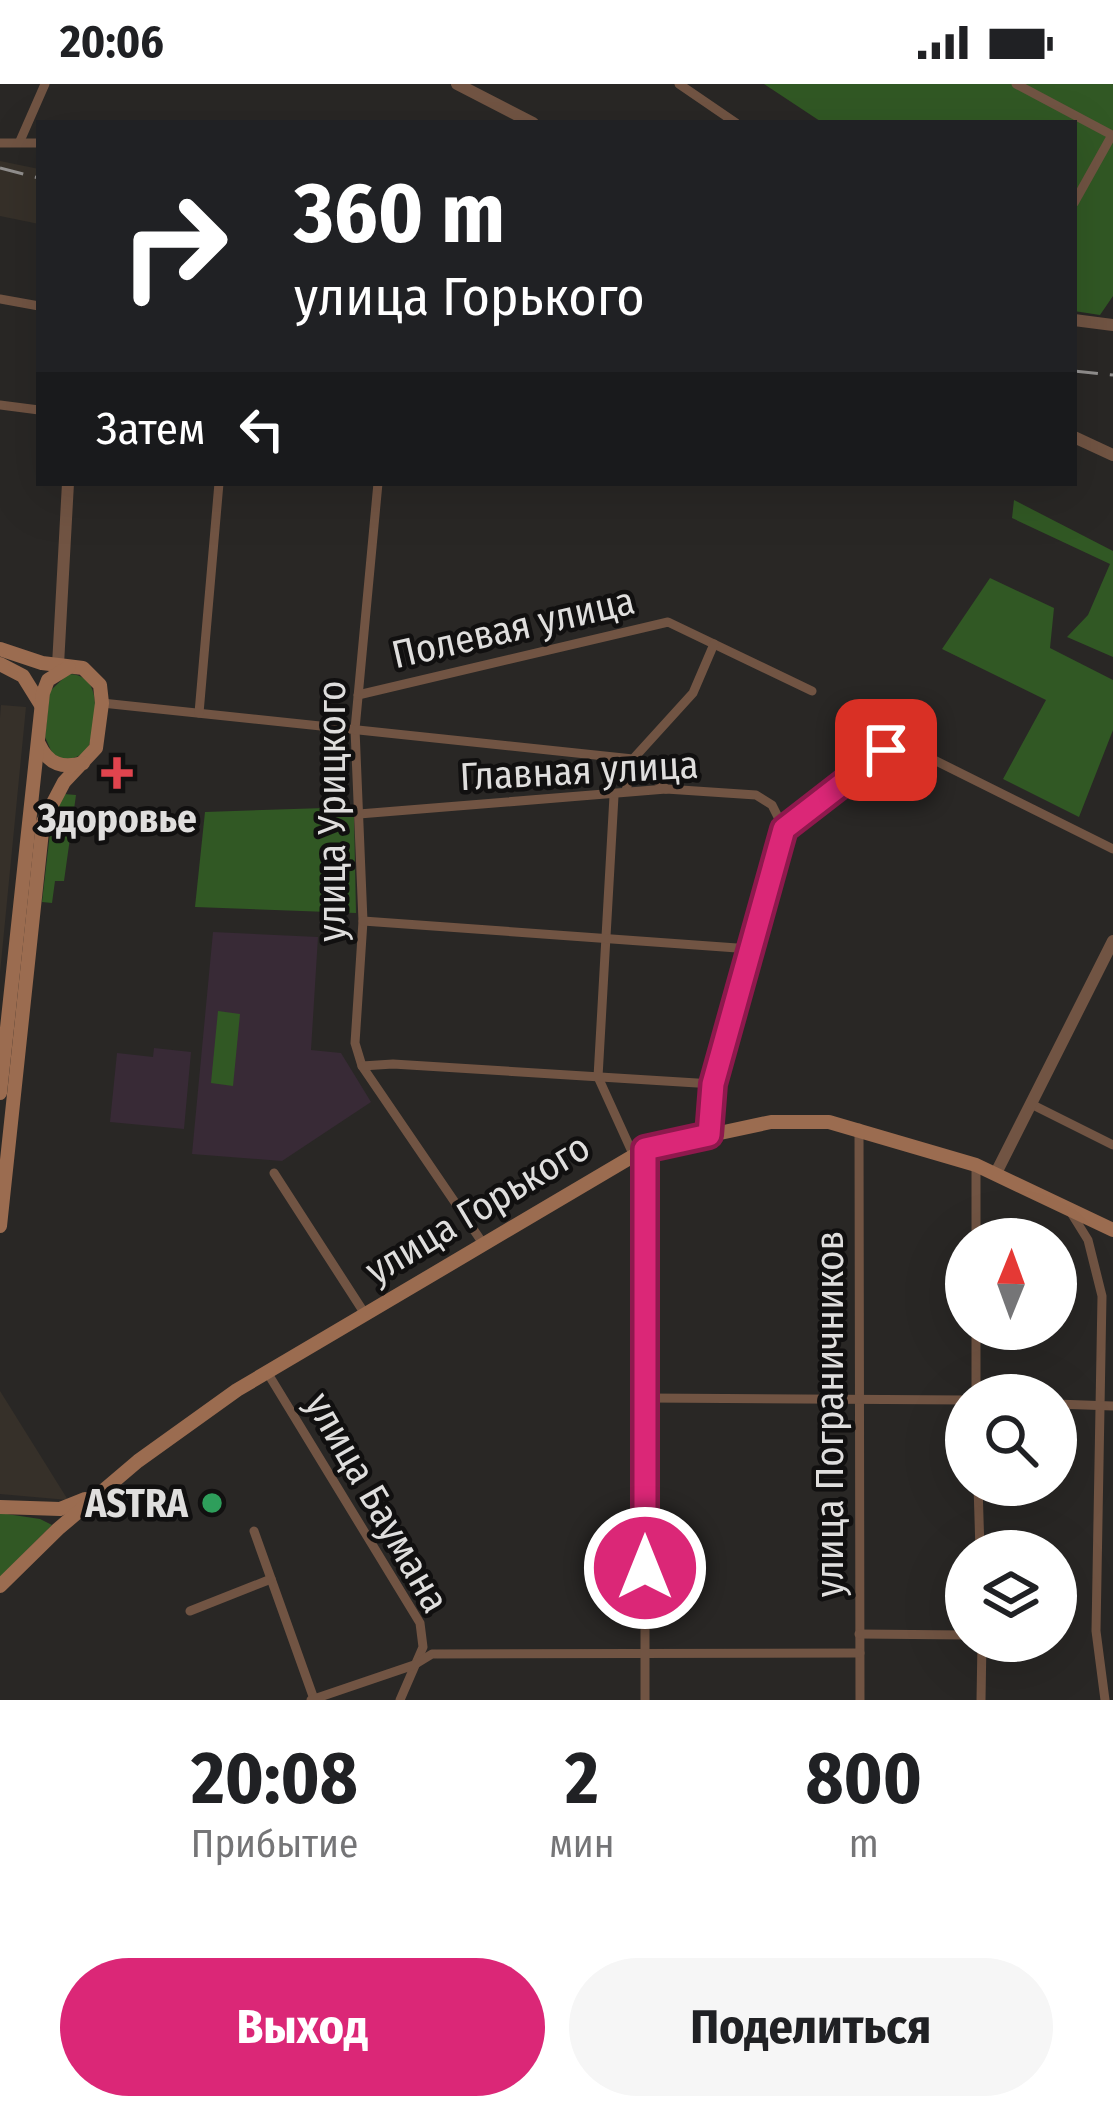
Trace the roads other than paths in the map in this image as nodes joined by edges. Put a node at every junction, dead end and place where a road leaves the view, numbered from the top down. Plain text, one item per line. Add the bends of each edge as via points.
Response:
1 (45, 84) edge
2 (457, 84) edge
3 (679, 84) edge
4 (1016, 84) edge
5 (527, 120) edge
6 (732, 120) edge
7 (20, 141) junction
8 (0, 143) edge
9 (36, 143) edge
10 (1077, 198) edge
11 (0, 298) edge
12 (36, 305) edge
13 (1077, 320) edge
14 (1113, 325) edge
15 (0, 405) edge
16 (36, 410) edge
17 (1077, 438) edge
18 (1113, 455) edge
19 (68, 486) edge
20 (219, 486) edge
21 (378, 486) edge
22 (715, 644) junction
23 (0, 649) edge
24 (0, 664) edge
25 (64, 666) junction
26 (812, 691) dead end
27 (358, 695) junction
28 (102, 703) junction
29 (41, 705) junction
30 (199, 712) junction
31 (355, 729) junction
32 (38, 742) junction
33 (633, 759) junction
34 (83, 763) junction
35 (666, 789) junction
36 (626, 791) junction
37 (614, 796) junction
38 (359, 814) junction
39 (784, 829) junction
40 (1113, 849) edge
41 (363, 921) junction
42 (606, 938) junction
43 (1113, 941) edge
44 (752, 949) junction
45 (362, 1066) junction
46 (598, 1077) junction
47 (713, 1084) junction
48 (0, 1094) edge
49 (1031, 1104) junction
50 (859, 1128) junction
51 (709, 1135) junction
52 (1113, 1144) edge
53 (639, 1151) junction
54 (976, 1165) junction
55 (274, 1173) dead end
56 (996, 1173) junction
57 (1067, 1207) junction
58 (976, 1218) edge
59 (0, 1226) edge
60 (1113, 1230) edge
61 (482, 1242) junction
62 (365, 1314) junction
63 (267, 1372) junction
64 (646, 1398) junction
65 (860, 1398) junction
66 (945, 1400) edge
67 (1077, 1405) edge
68 (1098, 1406) junction
69 (1113, 1406) edge
70 (115, 1480) junction
71 (0, 1508) edge
72 (44, 1510) junction
73 (58, 1529) junction
74 (254, 1531) dead end
75 (271, 1579) junction
76 (0, 1586) edge
77 (190, 1612) dead end
78 (1113, 1627) edge
79 (1096, 1631) junction
80 (860, 1634) junction
81 (945, 1635) edge
82 (645, 1653) junction
83 (860, 1653) junction
84 (982, 1662) edge
85 (414, 1664) junction
86 (312, 1699) edge
87 (400, 1700) edge
88 (645, 1700) edge
89 (860, 1700) edge
90 (981, 1700) edge
91 (1105, 1700) edge

1 - 7 street
2 - 5 street
3 - 6 street
4 - 10 street via 1112,135
7 - 8 street
7 - 9 street
11 - 12 street
13 - 14 street
15 - 16 street
17 - 18 street
19 - 25 street
20 - 30 street
21 - 27 street, улица Урицкого
22 - 26 street, Полевая улица
22 - 27 street, Полевая улица via 668,622 650,624
22 - 33 street via 693,693
23 - 25 main road
24 - 29 main road via 23,676
25 - 28 main road via 95,677
25 - 29 main road via 48,680
27 - 31 street, улица Урицкого
28 - 30 street
28 - 34 main road via 96,748
29 - 32 main road
30 - 31 street
31 - 33 street
31 - 38 street, улица Урицкого
32 - 34 main road via 58,765
32 - 48 main road
33 - 35 street
33 - 36 street
34 - 59 main road via 44,822
35 - 36 street, Главная улица
35 - 39 street, Главная улица via 756,795
36 - 37 street, Главная улица
37 - 38 street, Главная улица
37 - 42 street
38 - 41 street, улица Урицкого
39 - 40 street via 898,747
39 - 44 street
41 - 42 street
41 - 45 street, улица Урицкого via 355,1043
42 - 44 street
42 - 46 street
43 - 49 street
44 - 47 street
45 - 46 street
45 - 61 street
46 - 47 street
46 - 53 street
47 - 51 street
49 - 52 street
49 - 56 street
50 - 51 main road, улица Горького via 801,1120
50 - 54 main road, улица Горького
50 - 65 street, улица Пограничников
51 - 53 main road, улица Горького
53 - 61 main road, улица Горького
53 - 64 street
54 - 56 main road, улица Горького
54 - 58 street
55 - 62 street
56 - 57 main road, улица Горького
57 - 60 main road, улица Горького
57 - 68 street via 1088,1240 1102,1296
61 - 62 main road, улица Горького
62 - 63 main road, улица Горького
63 - 70 main road, улица Горького
63 - 85 street, улица Баумана via 420,1623 423,1647
64 - 65 street
64 - 82 street
65 - 66 street
65 - 80 street, улица Пограничников
67 - 68 street
68 - 69 street
68 - 79 street
70 - 72 main road via 76,1504
70 - 73 main road
71 - 72 main road
72 - 73 main road
73 - 76 main road
74 - 75 street
75 - 77 street
75 - 86 street
78 - 79 street
79 - 91 street
80 - 81 street
80 - 83 street, улица Пограничников
82 - 83 street
82 - 85 street via 432,1654
82 - 88 street
83 - 89 street, улица Пограничников
84 - 90 street
85 - 86 street
85 - 87 street

